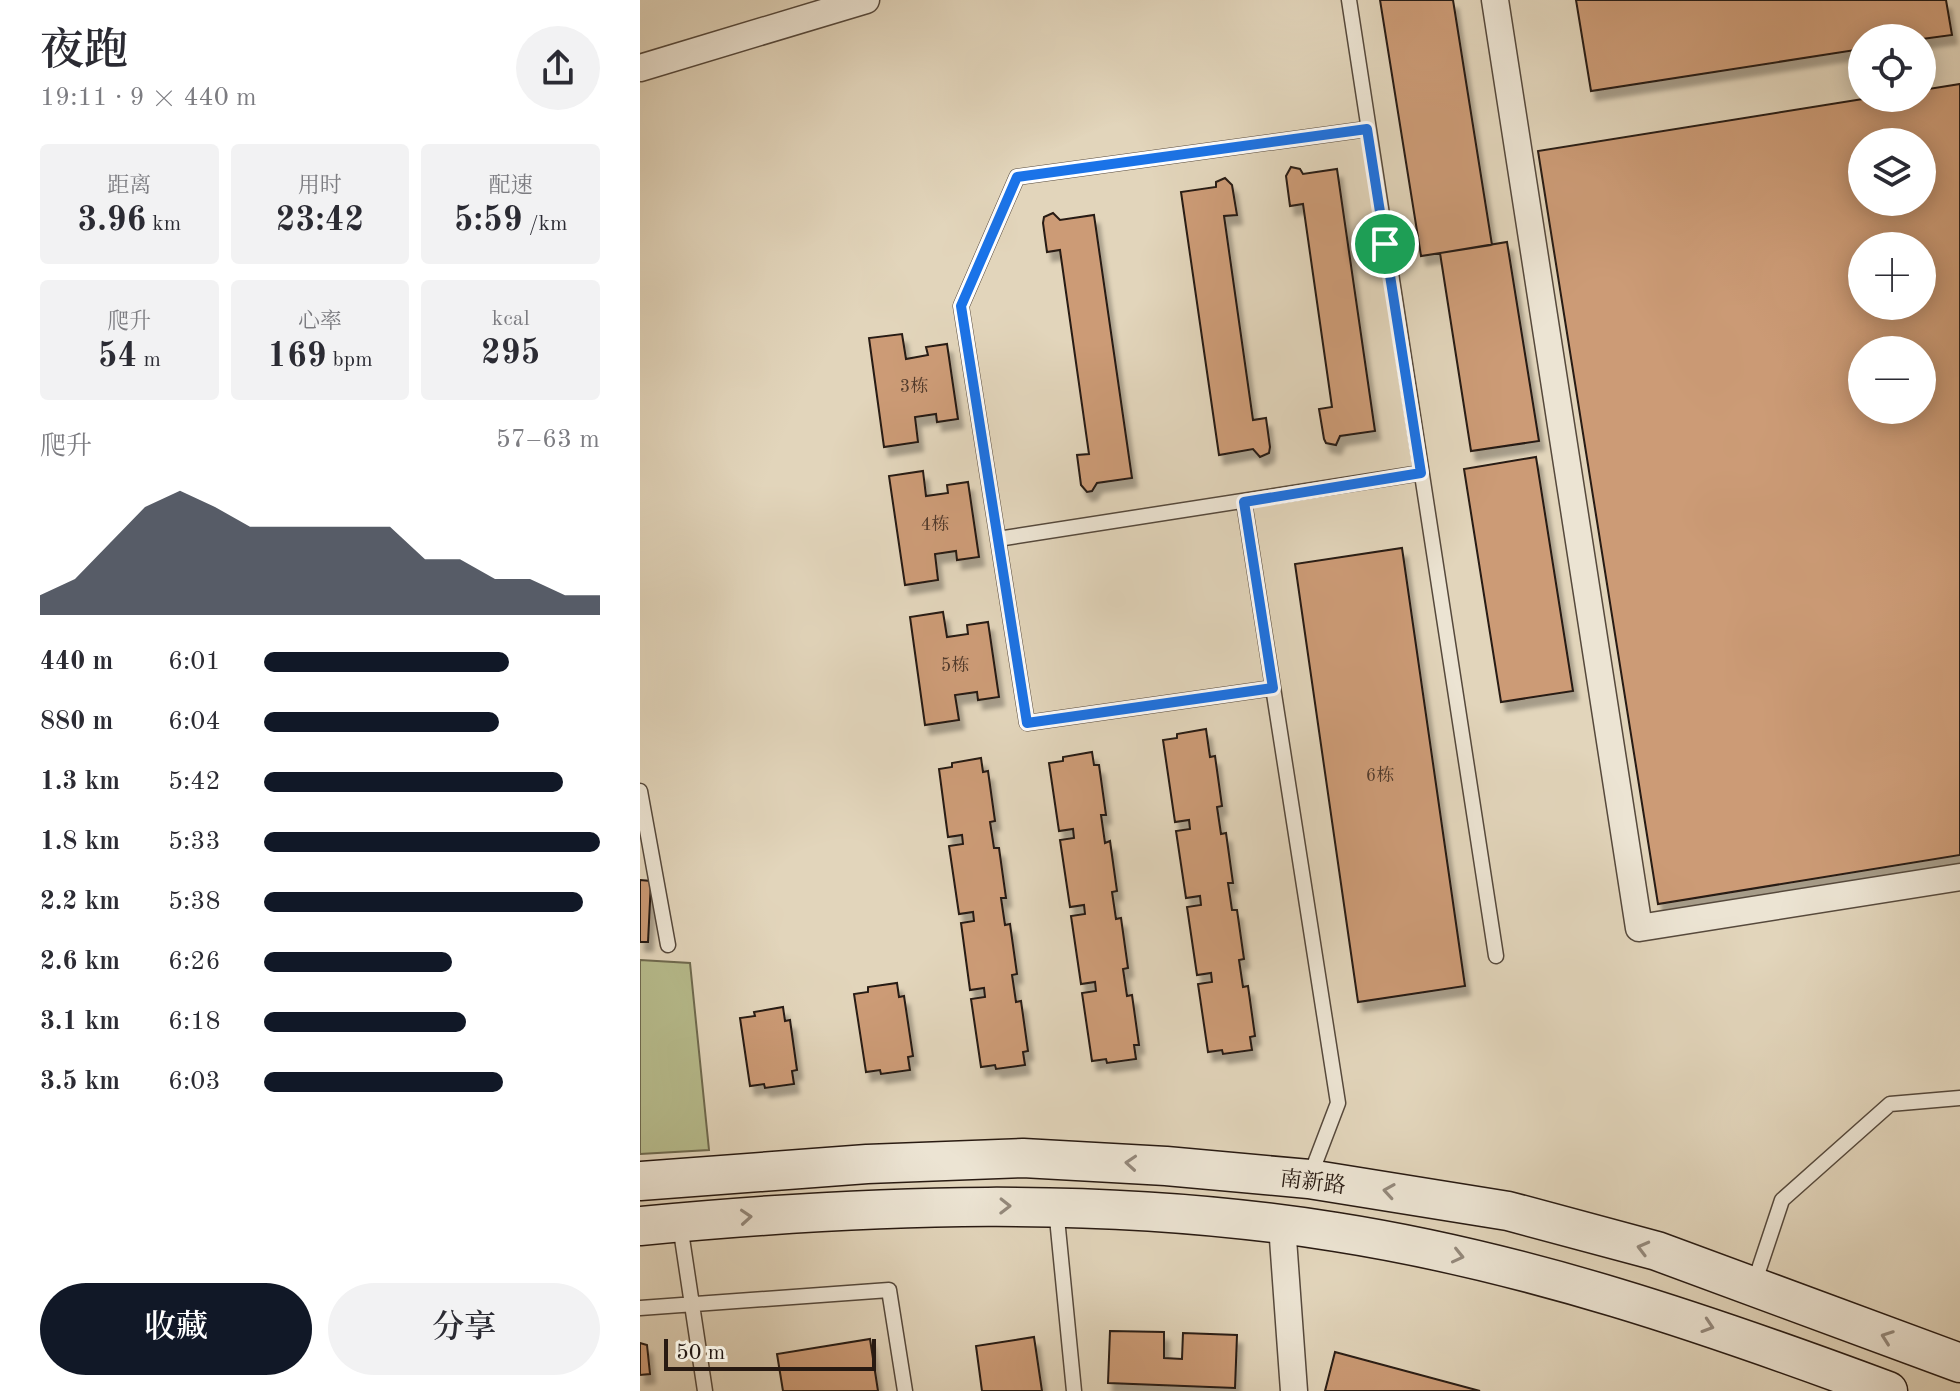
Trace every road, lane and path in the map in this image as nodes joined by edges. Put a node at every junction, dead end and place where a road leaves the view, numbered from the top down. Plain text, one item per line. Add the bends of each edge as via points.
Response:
1 (866, 0) edge
2 (1349, 0) edge
3 (1495, 0) edge
4 (640, 68) edge
5 (1367, 129) junction
6 (1421, 473) junction
7 (1244, 502) junction
8 (998, 539) junction
9 (1273, 688) junction
10 (640, 791) edge
11 (1960, 877) edge
12 (668, 945) dead end
13 (1496, 956) dead end
14 (1960, 1098) edge
15 (1309, 1179) junction
16 (640, 1181) edge
17 (1056, 1207) junction
18 (680, 1223) junction
19 (1282, 1225) junction
20 (640, 1226) edge
21 (1753, 1288) junction
22 (692, 1304) junction
23 (640, 1308) edge
24 (1960, 1363) edge
25 (1832, 1381) edge
26 (705, 1391) edge
27 (905, 1391) edge
28 (1074, 1391) edge
29 (1294, 1391) edge
30 (1888, 1391) edge

1 - 4 street
2 - 5 lane
3 - 11 street via 1639,928
5 - 6 lane
5 - 8 lane via 1017,177 961,306
6 - 7 lane
6 - 13 lane
7 - 8 lane
7 - 9 lane
8 - 9 lane via 1027,723
9 - 15 lane via 1338,1103
10 - 12 lane
14 - 21 lane via 1890,1104 1782,1200
15 -> 16 main road, 南新路 via 1023,1158
21 -> 15 main road, 南新路 via 1657,1251 1508,1211
18 -> 17 main road via 930,1206
17 - 19 main road
17 - 28 lane
18 - 20 main road
18 - 22 lane
19 -> 25 main road via 1392,1242 1568,1283 1724,1331
19 - 29 street
24 -> 21 main road, 南新路
22 - 23 lane
22 - 26 lane
22 - 27 lane via 889,1290
25 - 30 main road

